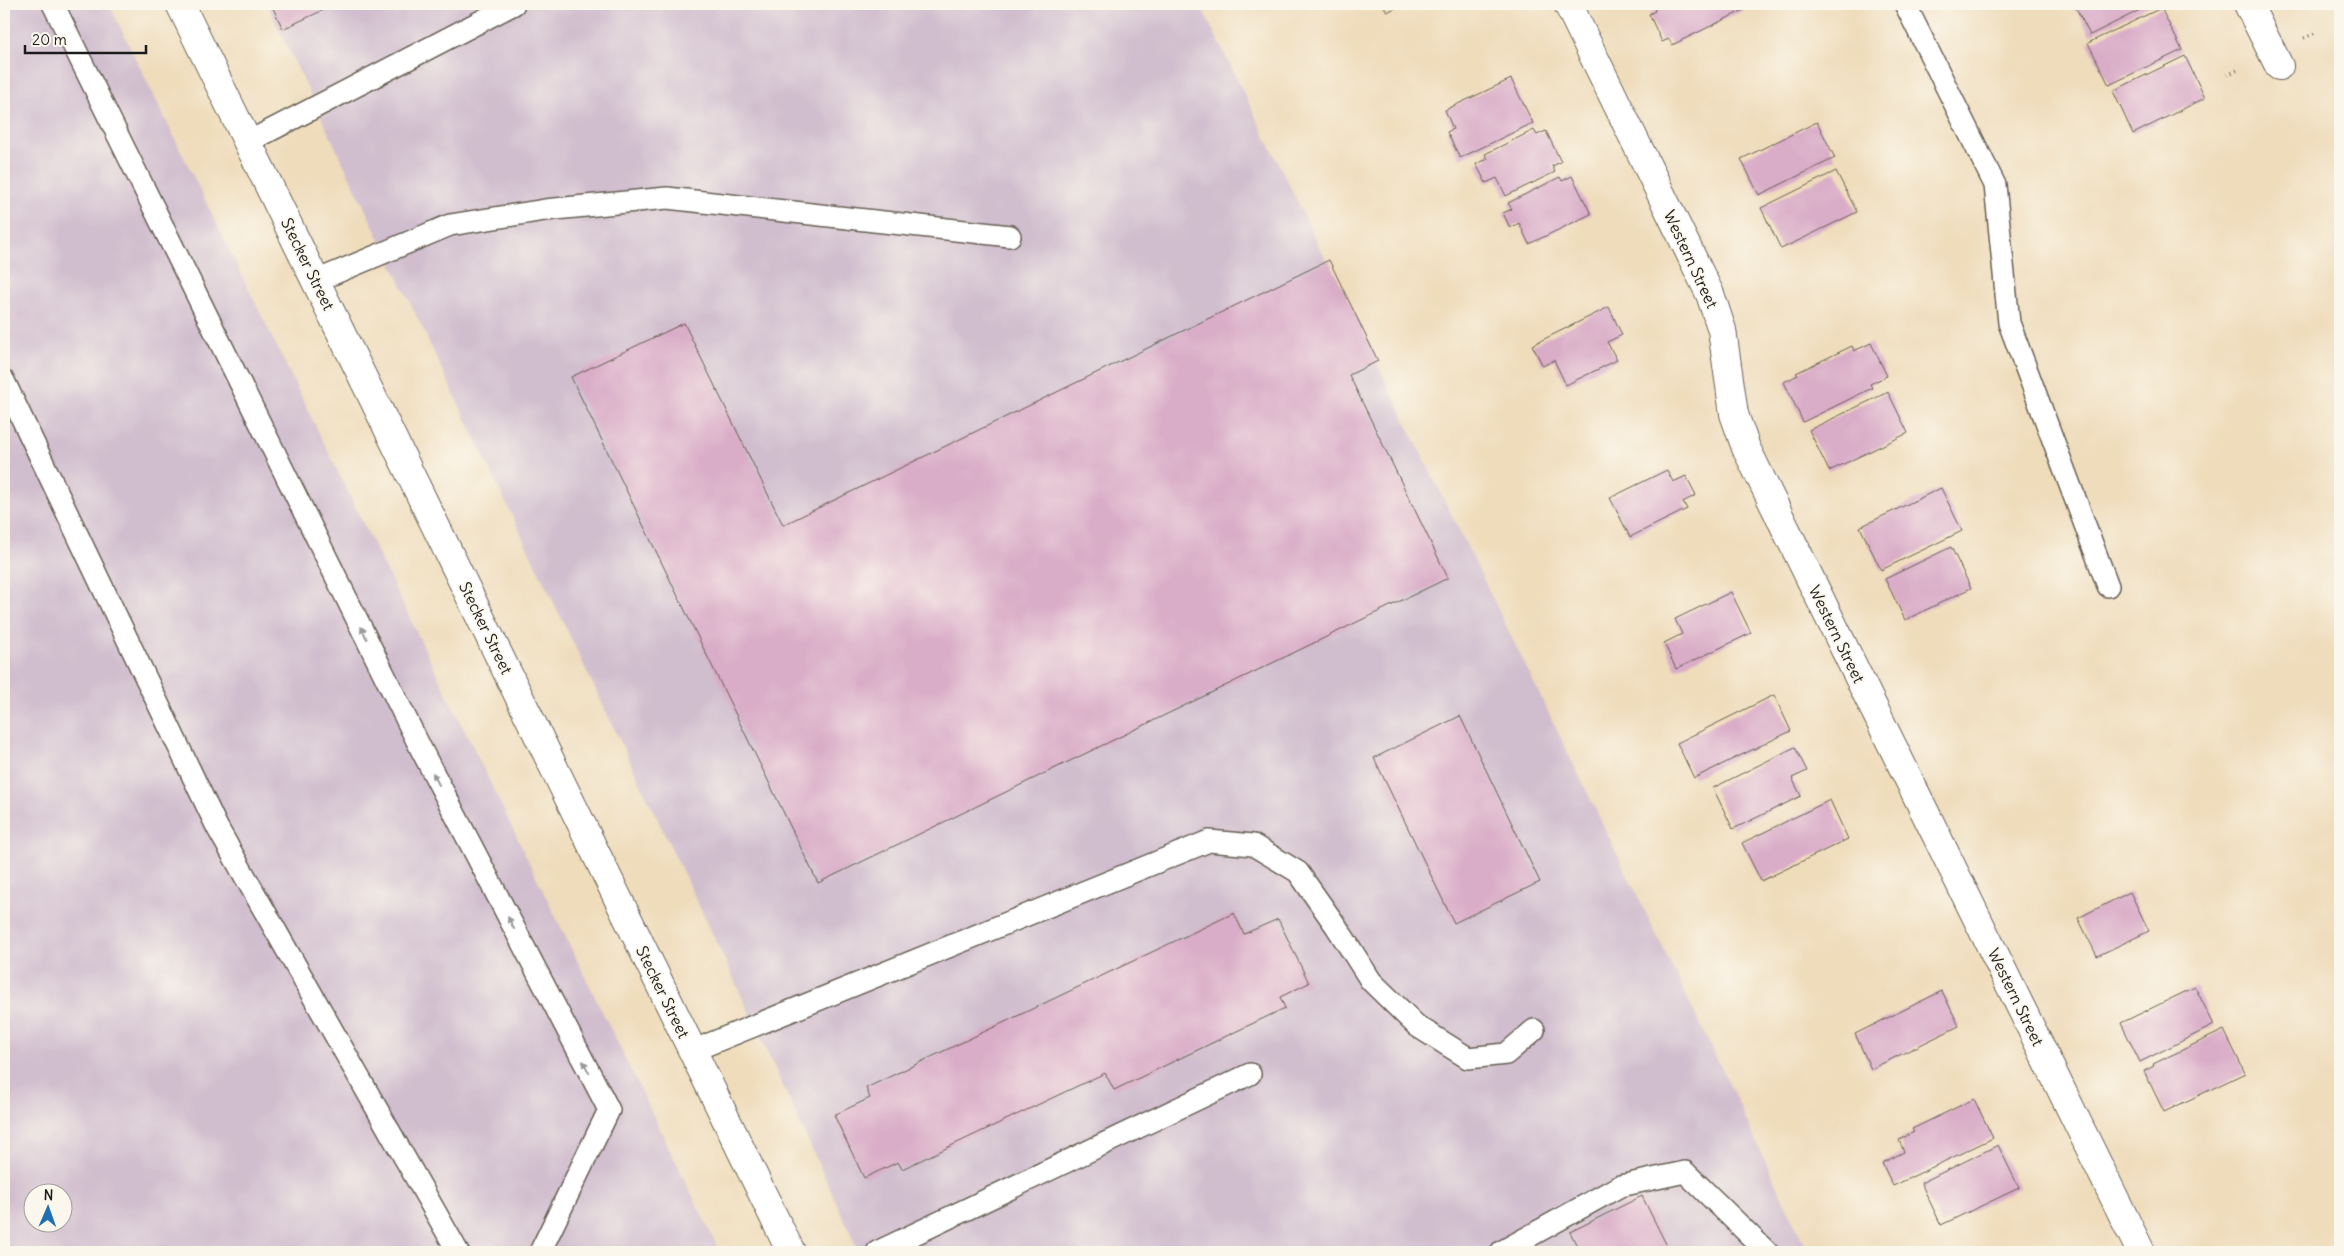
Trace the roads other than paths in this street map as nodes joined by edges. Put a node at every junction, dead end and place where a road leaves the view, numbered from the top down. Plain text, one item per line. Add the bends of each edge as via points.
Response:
1 (53, 4) edge
2 (180, 4) edge
3 (514, 4) edge
4 (1568, 4) edge
5 (1905, 4) edge
6 (2248, 4) edge
7 (2279, 66) dead end
8 (248, 142) junction
9 (1010, 236) dead end
10 (316, 281) junction
11 (4, 381) edge
12 (2108, 586) dead end
13 (1534, 1030) dead end
14 (692, 1051) junction
15 (1250, 1074) dead end
16 (458, 1252) edge
17 (540, 1252) edge
18 (791, 1252) edge
19 (877, 1252) edge
20 (1501, 1252) edge
21 (1767, 1252) edge
22 (2141, 1252) edge

17 -> 1 lane via 608,1110 422,751
2 - 8 street, Stecker Street
3 - 8 lane
4 - 22 street, Western Street via 1710,294 1722,330 1734,414 1746,448
5 - 12 lane via 1995,185 2009,323
6 - 7 street
8 - 10 street, Stecker Street
9 - 10 lane via 667,198 545,210 450,225
10 - 14 street, Stecker Street
11 - 16 lane via 216,827
13 - 14 lane via 1506,1054 1468,1058 1417,1026 1371,981 1298,872 1253,845 1209,841
14 - 18 street, Stecker Street
15 - 19 lane
20 - 21 lane via 1620,1186 1685,1172

